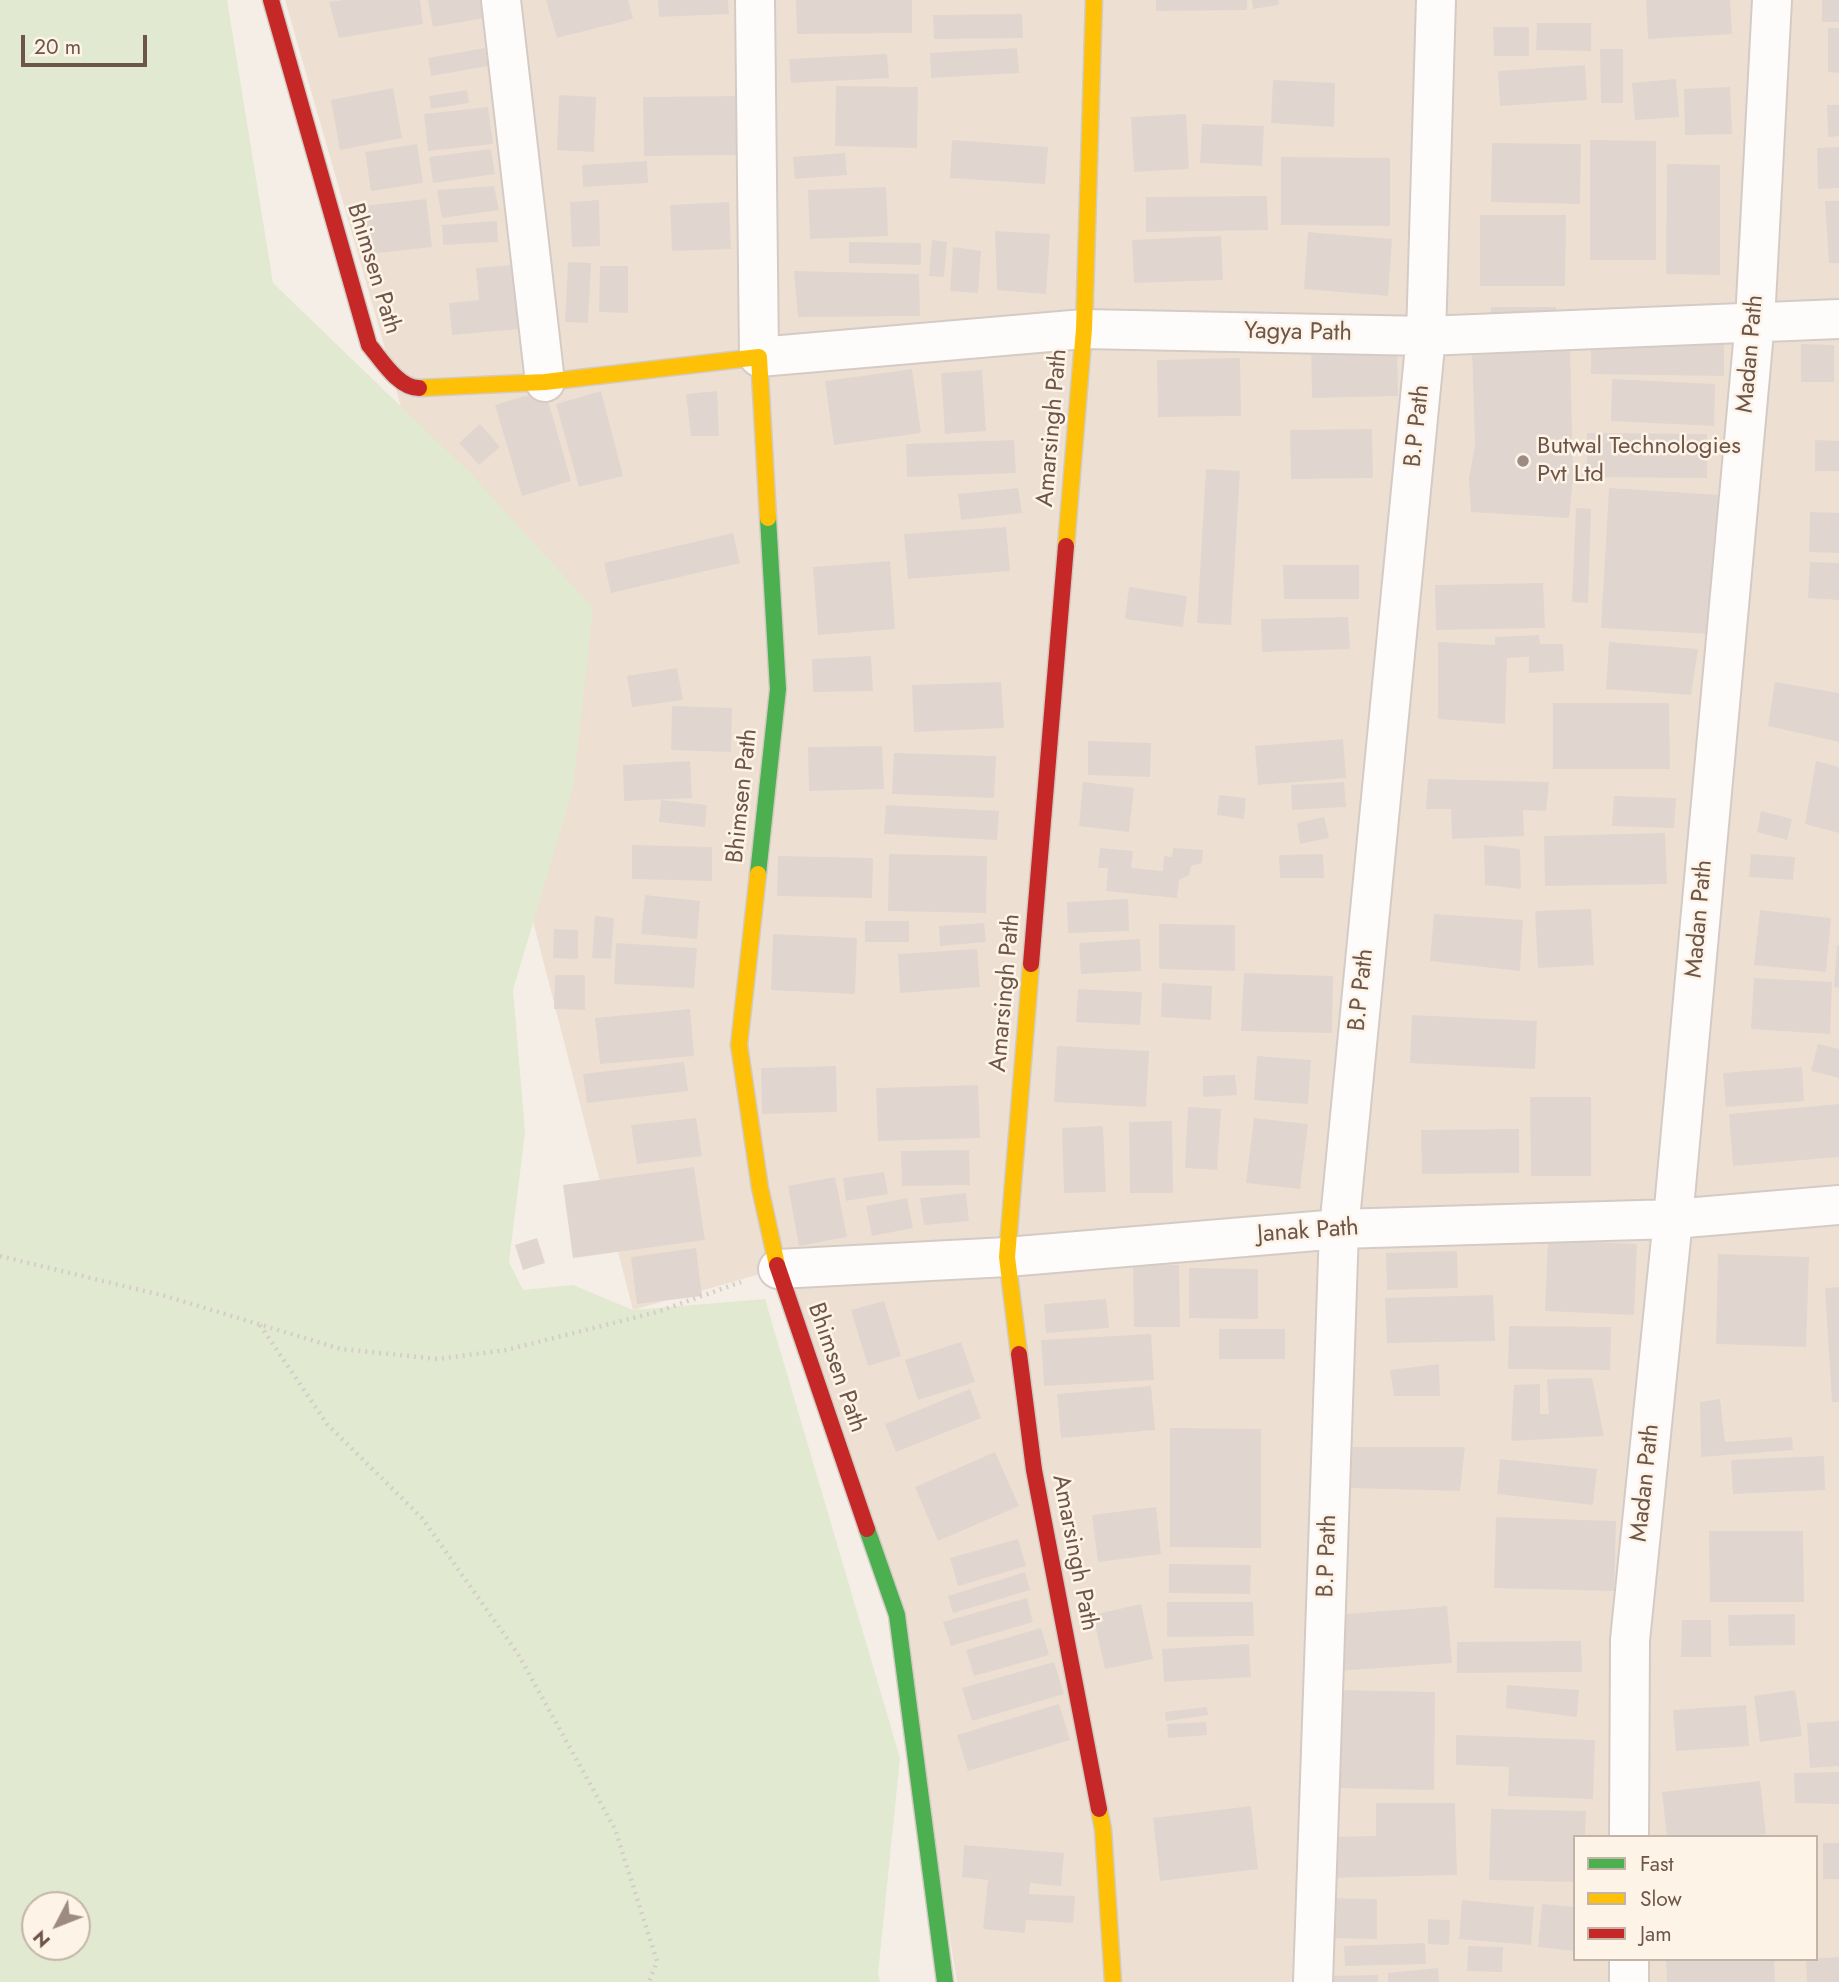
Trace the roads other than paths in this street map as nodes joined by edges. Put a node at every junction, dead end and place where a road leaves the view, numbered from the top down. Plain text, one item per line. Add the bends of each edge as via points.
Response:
1 (271, 0) edge
2 (501, 0) edge
3 (755, 0) edge
4 (1094, 0) edge
5 (1436, 0) edge
6 (1772, 0) edge
7 (1839, 319) edge
8 (1755, 321) junction
9 (1084, 329) junction
10 (1426, 336) junction
11 (759, 357) junction
12 (545, 382) junction
13 (1839, 1205) edge
14 (1673, 1219) junction
15 (1339, 1228) junction
16 (1007, 1257) junction
17 (778, 1269) junction
18 (1629, 1835) edge
19 (1629, 1961) edge
20 (945, 1982) edge
21 (1113, 1982) edge
22 (1313, 1982) edge
23 (1629, 1982) edge

1 - 12 street, Bhimsen Path via 369,345 413,388
2 - 12 street
3 - 11 street
4 - 9 street, Amarsingh Path
5 - 10 street, B.P Path
6 - 8 street, Madan Path
7 - 8 street, Yagya Path
8 - 10 street, Yagya Path
8 - 14 street, Madan Path
9 - 10 street, Yagya Path
9 - 11 street, Yagya Path
9 - 16 street, Amarsingh Path
10 - 15 street, B.P Path
11 - 12 street, Bhimsen Path
11 - 17 street, Bhimsen Path via 778,688 739,1045 760,1188
13 - 14 street, Janak Path
14 - 15 street, Janak Path
14 - 18 street, Madan Path via 1630,1640
15 - 16 street, Janak Path
15 - 22 street, B.P Path
16 - 17 street, Janak Path
16 - 21 street, Amarsingh Path via 1034,1470 1103,1829
17 - 20 street, Bhimsen Path via 897,1615
19 - 23 street

